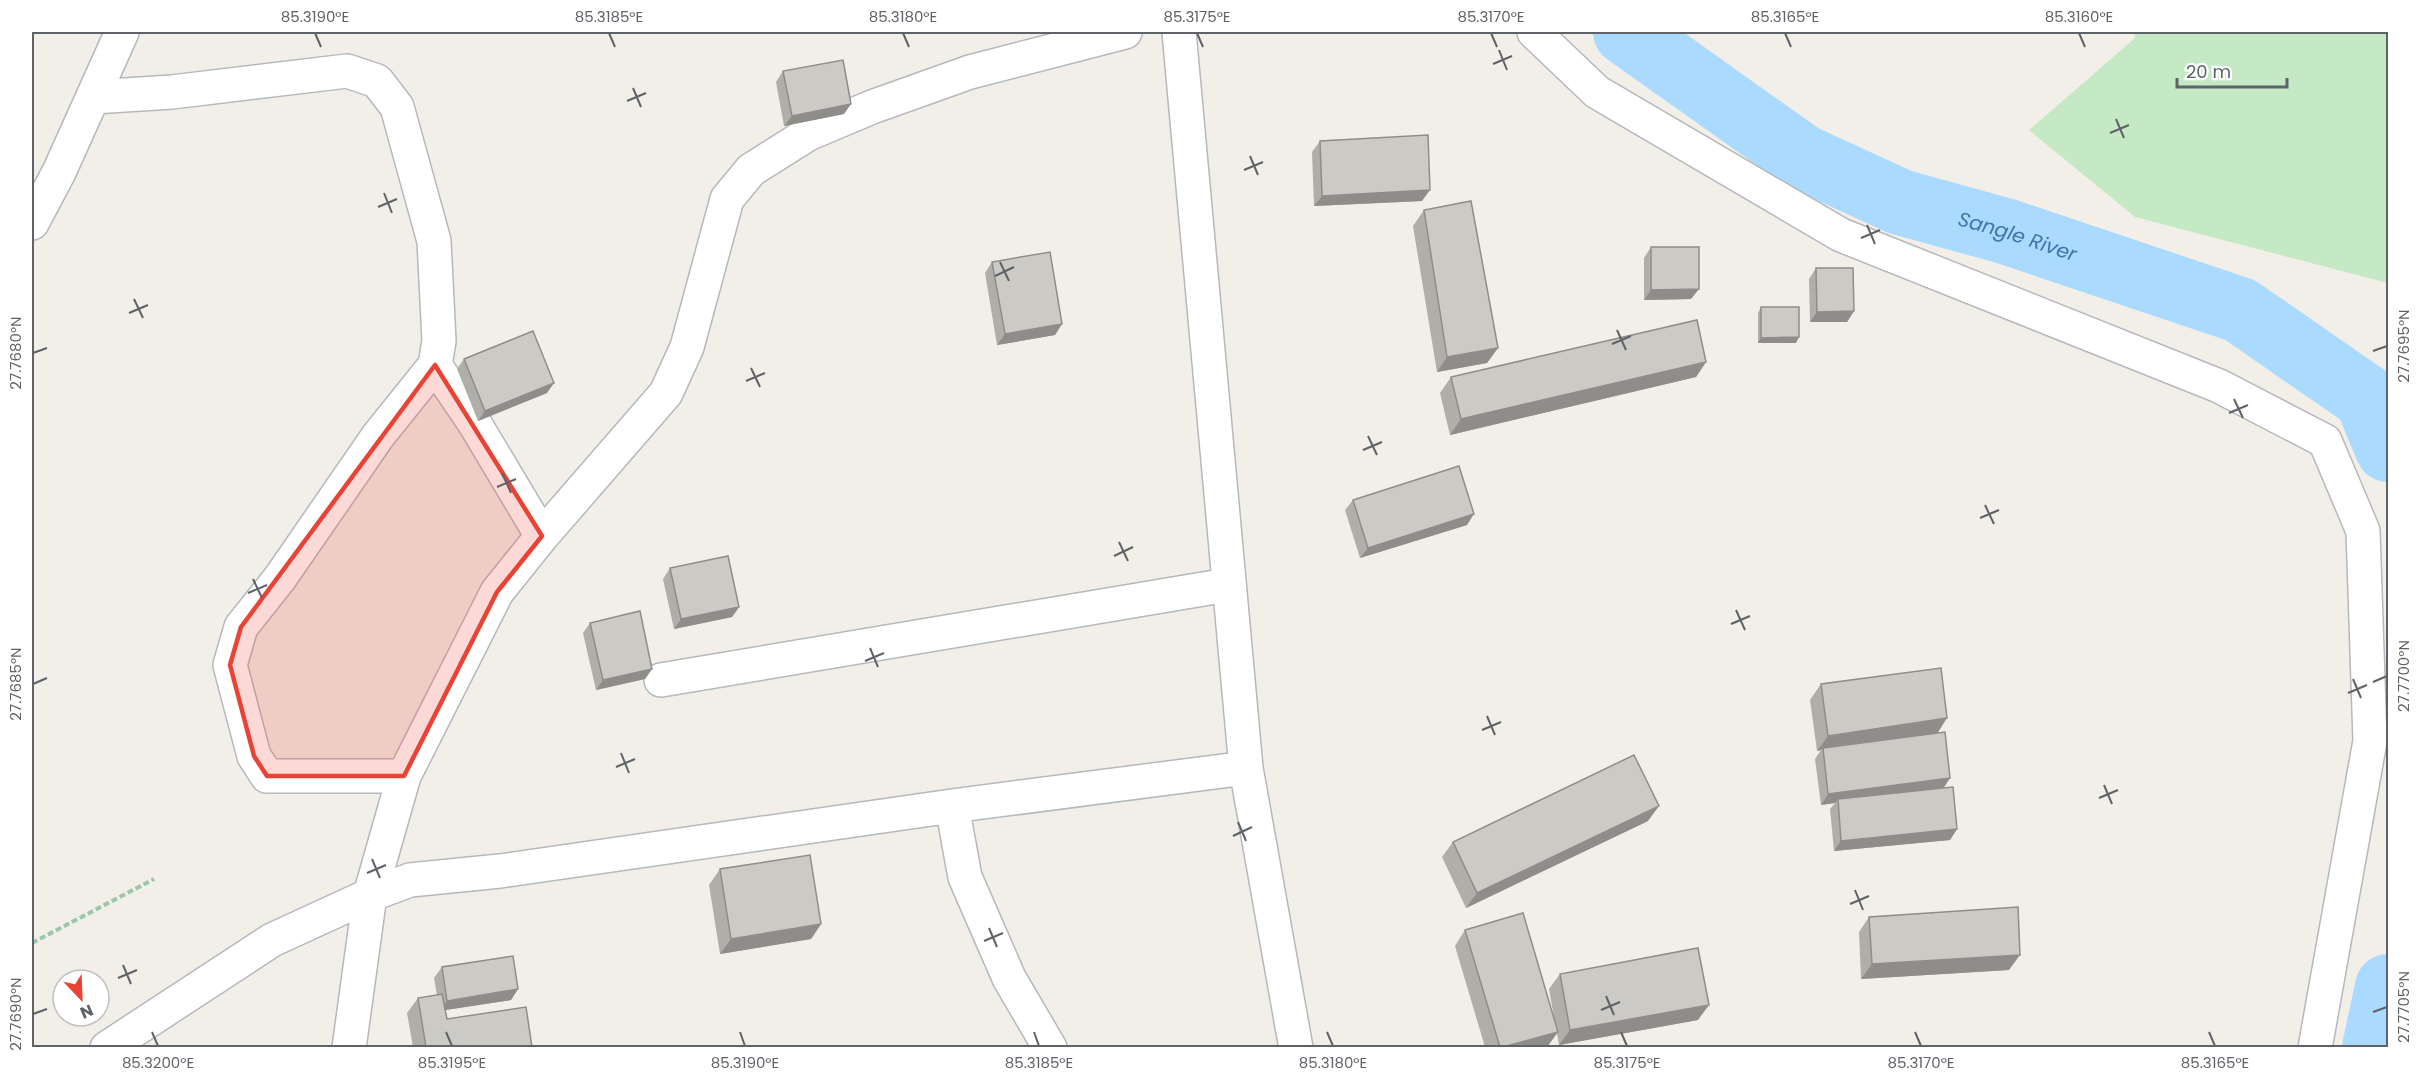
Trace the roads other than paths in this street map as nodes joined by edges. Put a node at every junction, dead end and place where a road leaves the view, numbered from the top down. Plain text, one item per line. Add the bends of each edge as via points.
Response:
1 (122, 32) edge
2 (1125, 32) edge
3 (1179, 32) edge
4 (1534, 32) edge
5 (93, 97) junction
6 (32, 223) edge
7 (435, 365) junction
8 (542, 536) junction
9 (1227, 585) junction
10 (661, 680) dead end
11 (1246, 768) junction
12 (404, 776) junction
13 (952, 806) junction
14 (370, 895) junction
15 (107, 1047) edge
16 (349, 1047) edge
17 (1050, 1047) edge
18 (1296, 1047) edge
19 (2315, 1047) edge

1 - 5 street
2 - 8 street via 970,72 872,107 808,134 751,170 727,199 687,347 666,393
3 - 9 street
4 - 19 street via 1597,92 1841,235 2219,386 2325,441 2363,531 2370,741
5 - 6 street
5 - 7 street via 172,92 347,71 377,81 397,107 434,242 439,341
7 - 8 street
7 - 12 street via 378,436 280,578 241,627 230,665 254,756 267,776
8 - 12 street via 497,592
9 - 10 street
9 - 11 street
11 - 13 street
11 - 18 street
12 - 14 street
13 - 14 street via 500,871 410,880
13 - 17 street via 965,877 1009,978
14 - 15 street via 272,940
14 - 16 street

